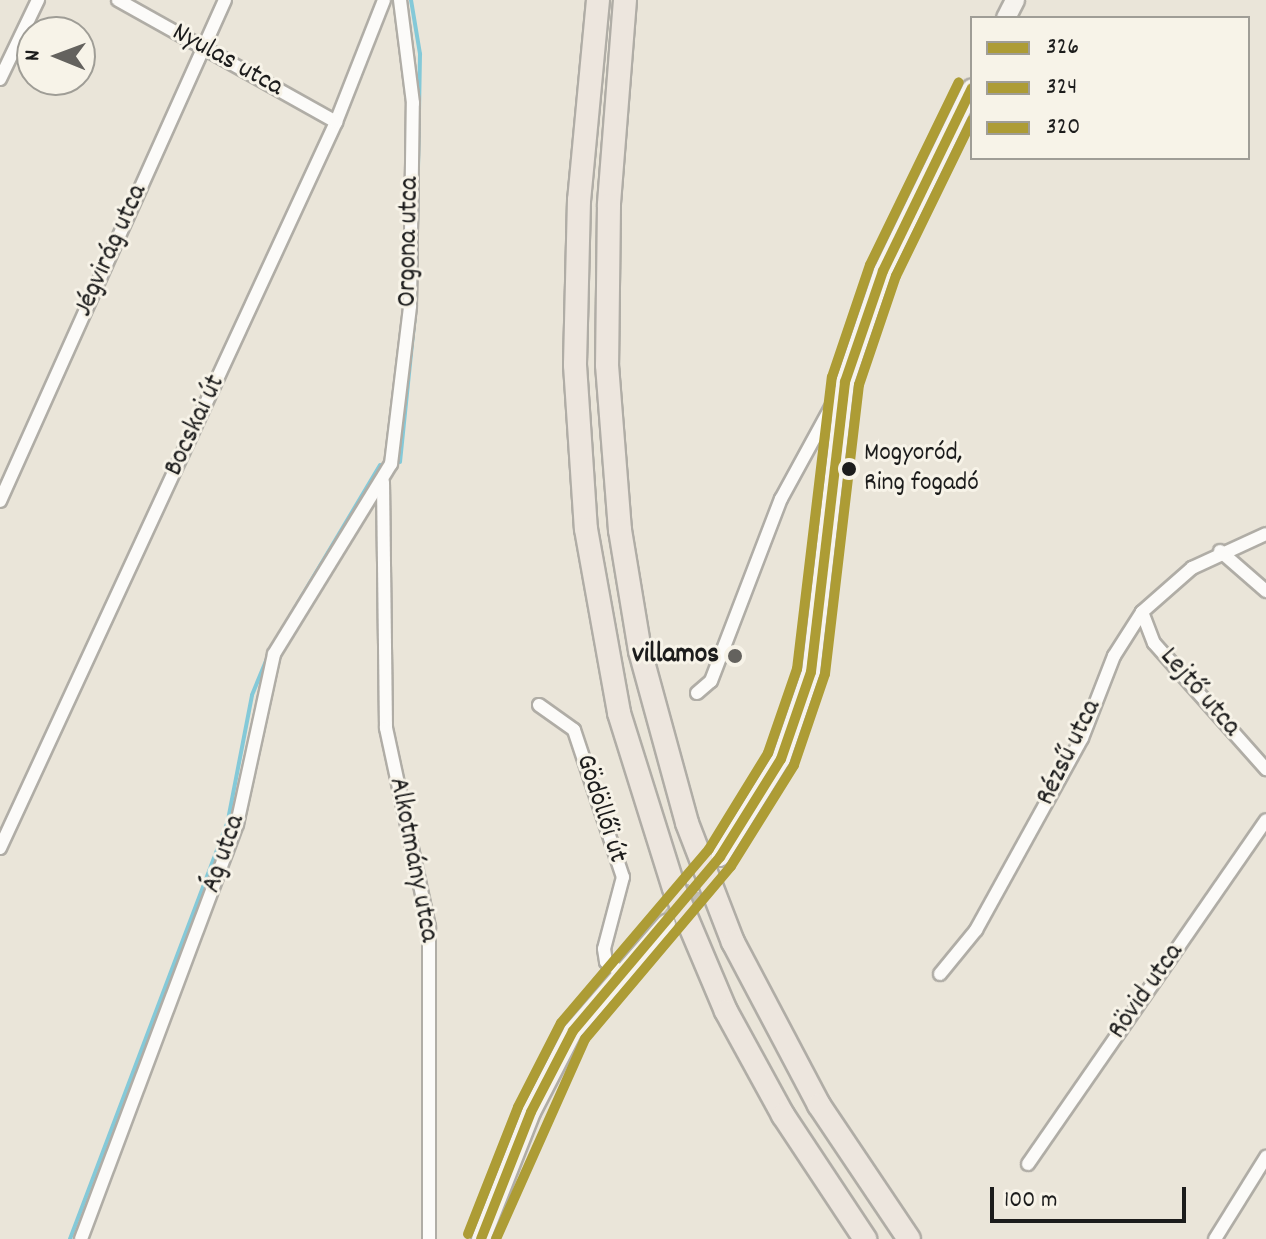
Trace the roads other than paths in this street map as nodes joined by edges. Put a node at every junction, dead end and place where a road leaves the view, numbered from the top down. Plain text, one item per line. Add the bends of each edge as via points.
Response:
1 (38, 0) edge
2 (118, 0) edge
3 (225, 0) edge
4 (384, 0) edge
5 (400, 0) edge
6 (598, 0) edge
7 (625, 0) edge
8 (203, 48) junction
9 (0, 79) edge
10 (970, 92) edge
11 (336, 122) junction
12 (845, 382) junction
13 (383, 482) junction
14 (0, 501) edge
15 (1266, 534) edge
16 (1220, 551) junction
17 (1266, 591) edge
18 (1142, 612) junction
19 (697, 693) dead end
20 (539, 705) dead end
21 (1266, 769) edge
22 (1266, 820) edge
23 (0, 848) edge
24 (720, 857) tunnel mouth
25 (666, 924) tunnel mouth
26 (620, 971) junction
27 (940, 974) dead end
28 (1266, 1157) edge
29 (1028, 1164) dead end
30 (81, 1239) edge
31 (429, 1239) edge
32 (481, 1239) edge
33 (865, 1239) edge
34 (909, 1239) edge
35 (1215, 1239) edge

1 - 9 street
2 - 8 street, Nyulas utca
3 - 8 street, Jégvirág utca
4 - 11 street, Bocskai út
5 - 13 street, Orgona utca via 413,103 410,306 400,421
6 - 33 highway via 579,200 576,378 588,543 619,713 668,873 726,1011 783,1115
7 - 34 highway via 609,205 607,365 620,530 640,651 687,823 733,942 819,1105
8 - 11 street, Nyulas utca
8 - 14 street, Jégvirág utca
10 - 12 main road via 883,271
11 - 23 street, Bocskai út
12 - 19 street via 781,499 711,681
12 - 24 main road via 811,672 781,759
13 - 30 street, Ág utca via 274,654 237,824
13 - 31 street, Alkotmány utca via 386,728 429,927
15 - 16 street, Rézsű utca
16 - 17 street
16 - 18 street, Rézsű utca
18 - 21 street, Lejtő utca via 1154,643
18 - 27 street, Rézsű utca via 1019,853 976,930
20 - 26 street, Gödöllői út via 574,730 623,877 604,949 606,962
22 - 29 street, Rövid utca
25 - 26 main road
26 - 32 main road via 573,1031 531,1112
28 - 35 street

